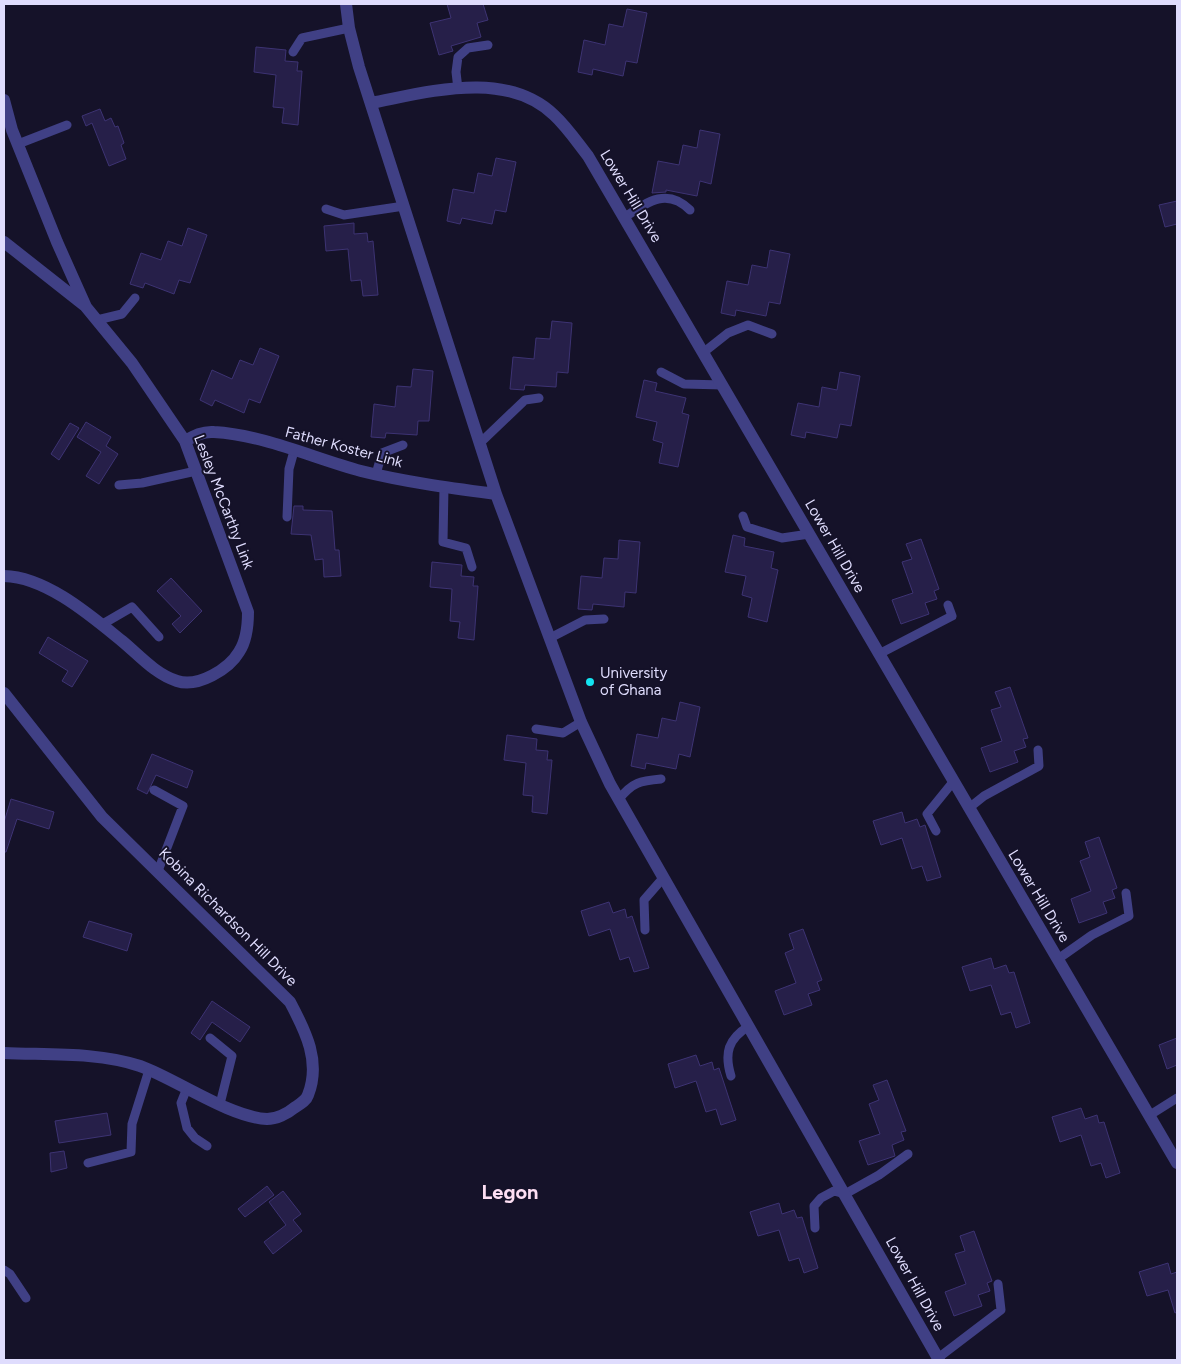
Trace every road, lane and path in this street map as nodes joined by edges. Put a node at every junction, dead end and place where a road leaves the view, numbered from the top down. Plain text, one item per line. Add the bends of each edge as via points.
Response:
1 (346, 4) edge
2 (349, 28) junction
3 (488, 45) dead end
4 (293, 52) dead end
5 (458, 89) junction
6 (4, 100) edge
7 (372, 103) junction
8 (68, 125) dead end
9 (18, 144) junction
10 (404, 206) junction
11 (326, 209) dead end
12 (690, 210) dead end
13 (625, 217) junction
14 (4, 242) edge
15 (135, 298) dead end
16 (86, 306) junction
17 (97, 320) junction
18 (772, 334) dead end
19 (704, 352) junction
20 (661, 372) dead end
21 (723, 385) junction
22 (540, 398) dead end
23 (185, 441) junction
24 (480, 443) junction
25 (403, 445) dead end
26 (294, 451) junction
27 (196, 471) junction
28 (376, 474) junction
29 (118, 485) dead end
30 (444, 486) junction
31 (496, 494) junction
32 (743, 516) dead end
33 (287, 517) dead end
34 (810, 534) junction
35 (472, 567) dead end
36 (4, 576) edge
37 (948, 605) dead end
38 (604, 619) dead end
39 (101, 625) junction
40 (159, 637) dead end
41 (550, 638) junction
42 (879, 654) junction
43 (4, 693) edge
44 (581, 722) junction
45 (536, 729) dead end
46 (1038, 750) dead end
47 (661, 779) dead end
48 (953, 782) junction
49 (154, 790) dead end
50 (619, 799) junction
51 (969, 808) junction
52 (936, 831) dead end
53 (158, 870) junction
54 (664, 877) junction
55 (1126, 893) dead end
56 (645, 930) dead end
57 (1058, 958) junction
58 (749, 1026) junction
59 (210, 1038) dead end
60 (4, 1053) edge
61 (149, 1070) junction
62 (731, 1076) dead end
63 (187, 1088) junction
64 (1177, 1098) edge
65 (220, 1104) junction
66 (1150, 1115) junction
67 (207, 1146) dead end
68 (908, 1154) dead end
69 (88, 1163) dead end
70 (1177, 1163) edge
71 (845, 1194) junction
72 (815, 1228) dead end
73 (4, 1270) edge
74 (998, 1284) dead end
75 (26, 1298) dead end
76 (938, 1359) edge

1 - 2 street, Lower Hill Drive
2 - 4 lane via 302,38
2 - 7 street, Lower Hill Drive
3 - 5 lane via 468,48 458,56
5 - 7 street, Lower Hill Drive
5 - 13 street, Lower Hill Drive via 493,88 515,93 553,114 588,156
6 - 9 street, Lesley McCarthy Link
7 - 10 street, Lower Hill Drive
8 - 9 lane
9 - 16 street, Lesley McCarthy Link
10 - 11 lane via 344,215
10 - 24 street, Lower Hill Drive
12 - 13 lane via 676,199 657,199
13 - 19 street, Lower Hill Drive
14 - 16 street
15 - 17 lane via 122,314
16 - 17 street, Lesley McCarthy Link
17 - 23 street, Lesley McCarthy Link via 132,363
18 - 19 lane via 748,325 728,333
19 - 21 street, Lower Hill Drive
20 - 21 lane via 684,384
21 - 34 street, Lower Hill Drive
22 - 24 lane via 525,400
23 - 26 street, Father Koster Link via 212,432 242,436
23 - 27 street, Lesley McCarthy Link
24 - 31 street, Lower Hill Drive
25 - 28 lane via 382,453
26 - 28 street, Father Koster Link
26 - 33 lane via 289,469
27 - 29 lane
27 - 39 street, Lesley McCarthy Link via 248,612 248,629 240,652 221,671 199,680 178,682 152,668
28 - 30 street, Father Koster Link
30 - 31 street, Father Koster Link
30 - 35 lane via 442,542 466,548
31 - 41 street, Lower Hill Drive
32 - 34 lane via 747,527 782,538
34 - 42 street, Lower Hill Drive
36 - 39 street, Lesley McCarthy Link via 32,582 58,593
37 - 42 lane via 952,616
38 - 41 lane via 585,620
39 - 40 lane via 132,607
41 - 44 street, Lower Hill Drive
42 - 48 street, Lower Hill Drive
43 - 53 street, Kobina Richardson Hill Drive via 102,817
44 - 45 lane via 563,734
44 - 50 street, Lower Hill Drive
46 - 51 lane via 1039,766 984,796
47 - 50 lane via 644,780 630,786
48 - 51 street, Lower Hill Drive
48 - 52 lane via 927,814
49 - 53 lane via 182,806
50 - 54 street, Lower Hill Drive
51 - 57 street, Lower Hill Drive
53 - 65 street, Kobina Richardson Hill Drive via 290,1002 307,1034 314,1065 313,1082 306,1099 287,1114 267,1119
54 - 56 lane via 644,900
54 - 58 street, Lower Hill Drive
55 - 57 lane via 1129,916
57 - 66 street, Lower Hill Drive
58 - 62 lane via 736,1035 728,1050 726,1056
58 - 71 street, Lower Hill Drive
59 - 65 lane via 232,1056
60 - 61 street, Kobina Richardson Hill Drive via 98,1058
61 - 63 street, Kobina Richardson Hill Drive
61 - 69 lane via 132,1124 130,1152
63 - 65 street, Kobina Richardson Hill Drive
63 - 67 lane via 181,1103 187,1128
64 - 66 lane
66 - 70 street, Lower Hill Drive
68 - 71 lane
71 - 72 lane via 834,1191 821,1198 814,1206
71 - 76 street, Lower Hill Drive
73 - 75 lane
74 - 76 lane via 1001,1310

